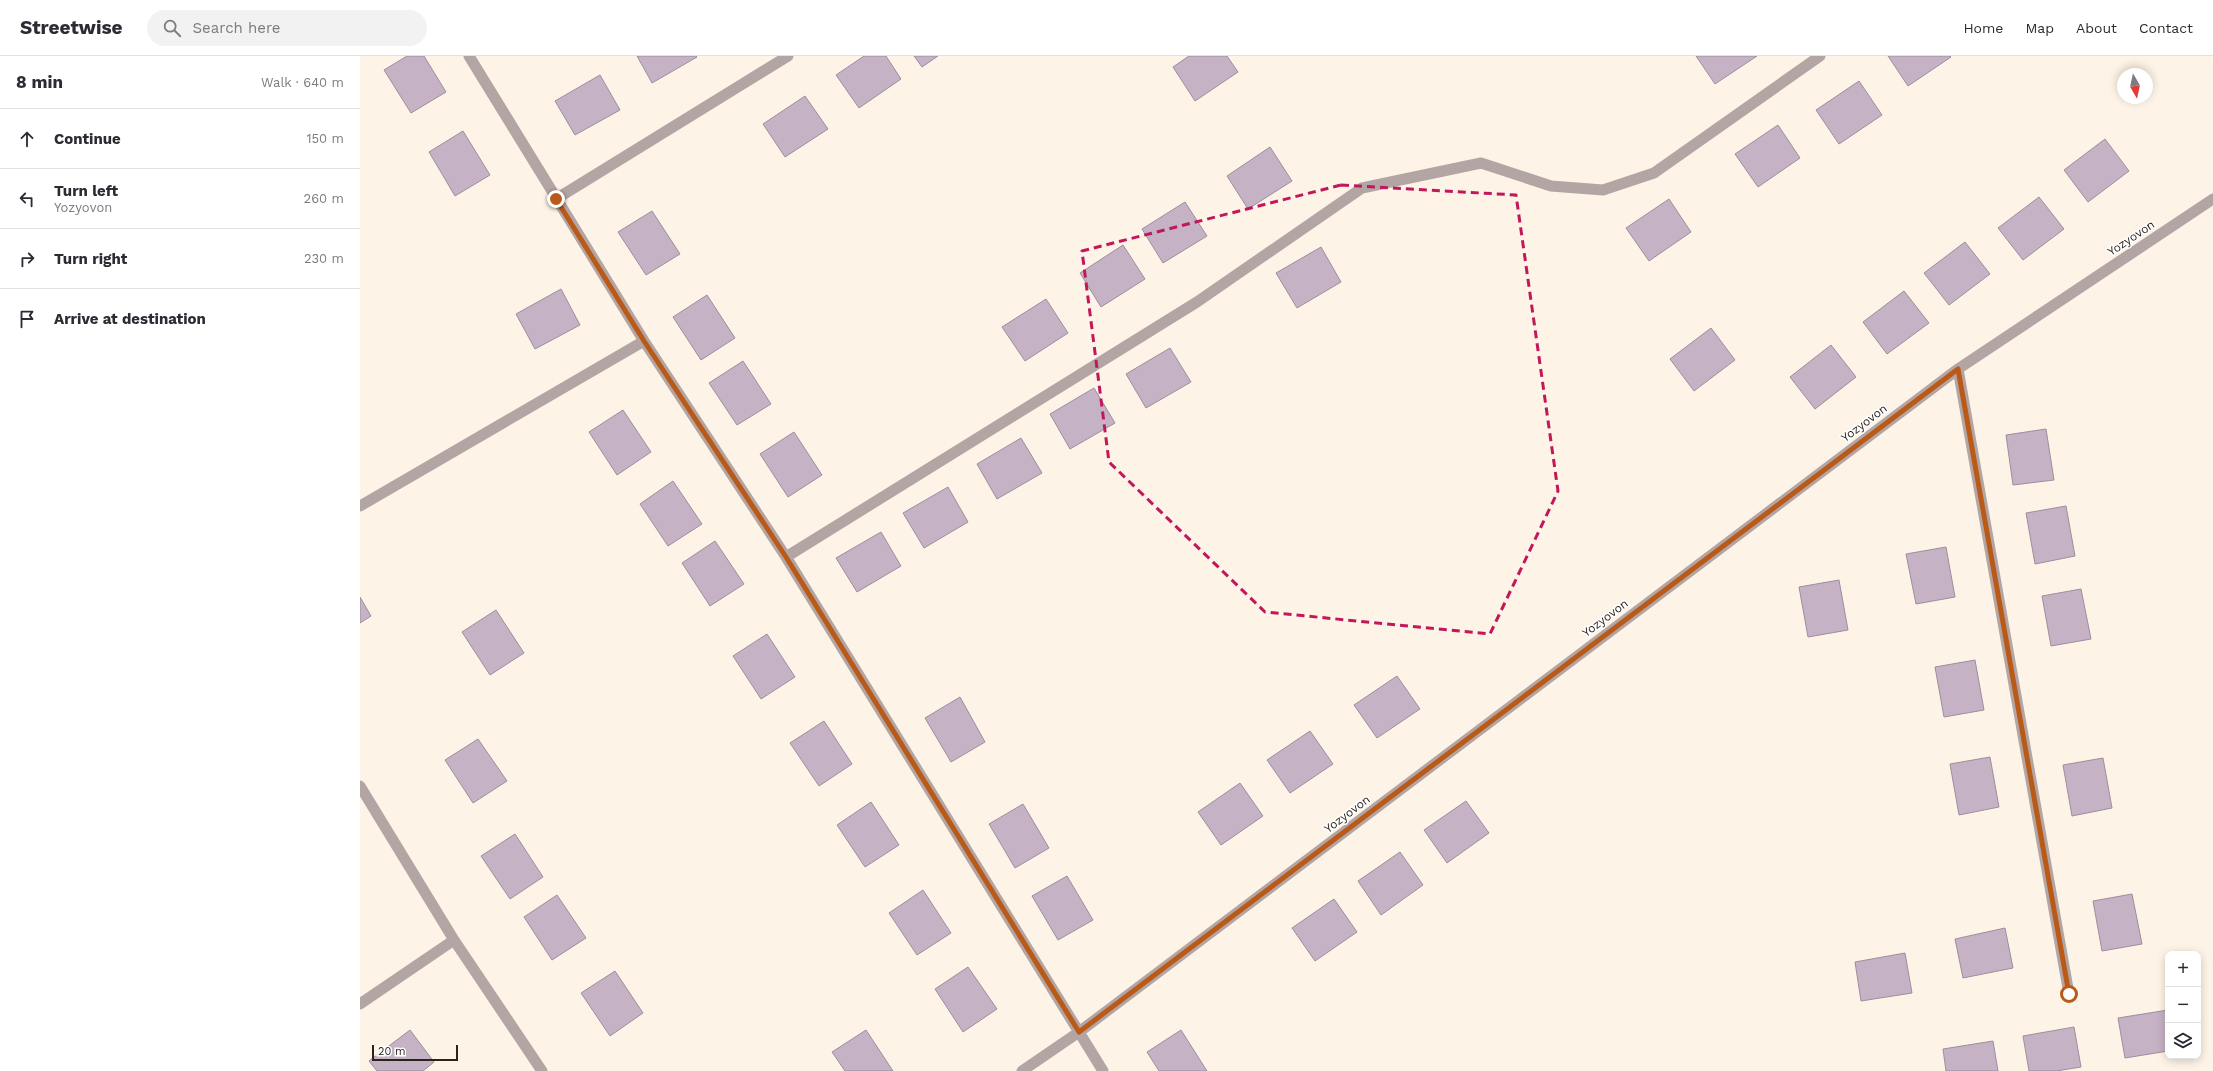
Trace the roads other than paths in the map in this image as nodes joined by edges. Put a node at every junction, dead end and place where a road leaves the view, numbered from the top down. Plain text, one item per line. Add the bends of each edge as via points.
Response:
1 (469, 56) edge
2 (788, 56) edge
3 (1820, 56) edge
4 (556, 199) junction
5 (2213, 199) edge
6 (644, 341) junction
7 (1958, 369) junction
8 (360, 506) edge
9 (786, 557) junction
10 (360, 786) edge
11 (454, 940) junction
12 (2069, 994) dead end
13 (360, 1004) edge
14 (1079, 1032) junction
15 (542, 1071) edge
16 (1022, 1071) edge
17 (1103, 1071) edge

1 - 4 street
2 - 4 street
3 - 9 street via 1654,173 1603,190 1551,186 1481,163 1362,188 1197,302
4 - 6 street
5 - 7 street, Yozyovon
6 - 8 street
6 - 9 street
7 - 12 street
7 - 14 street, Yozyovon
9 - 14 street
10 - 11 street
11 - 13 street
11 - 15 street
14 - 16 street, Yozyovon
14 - 17 street

